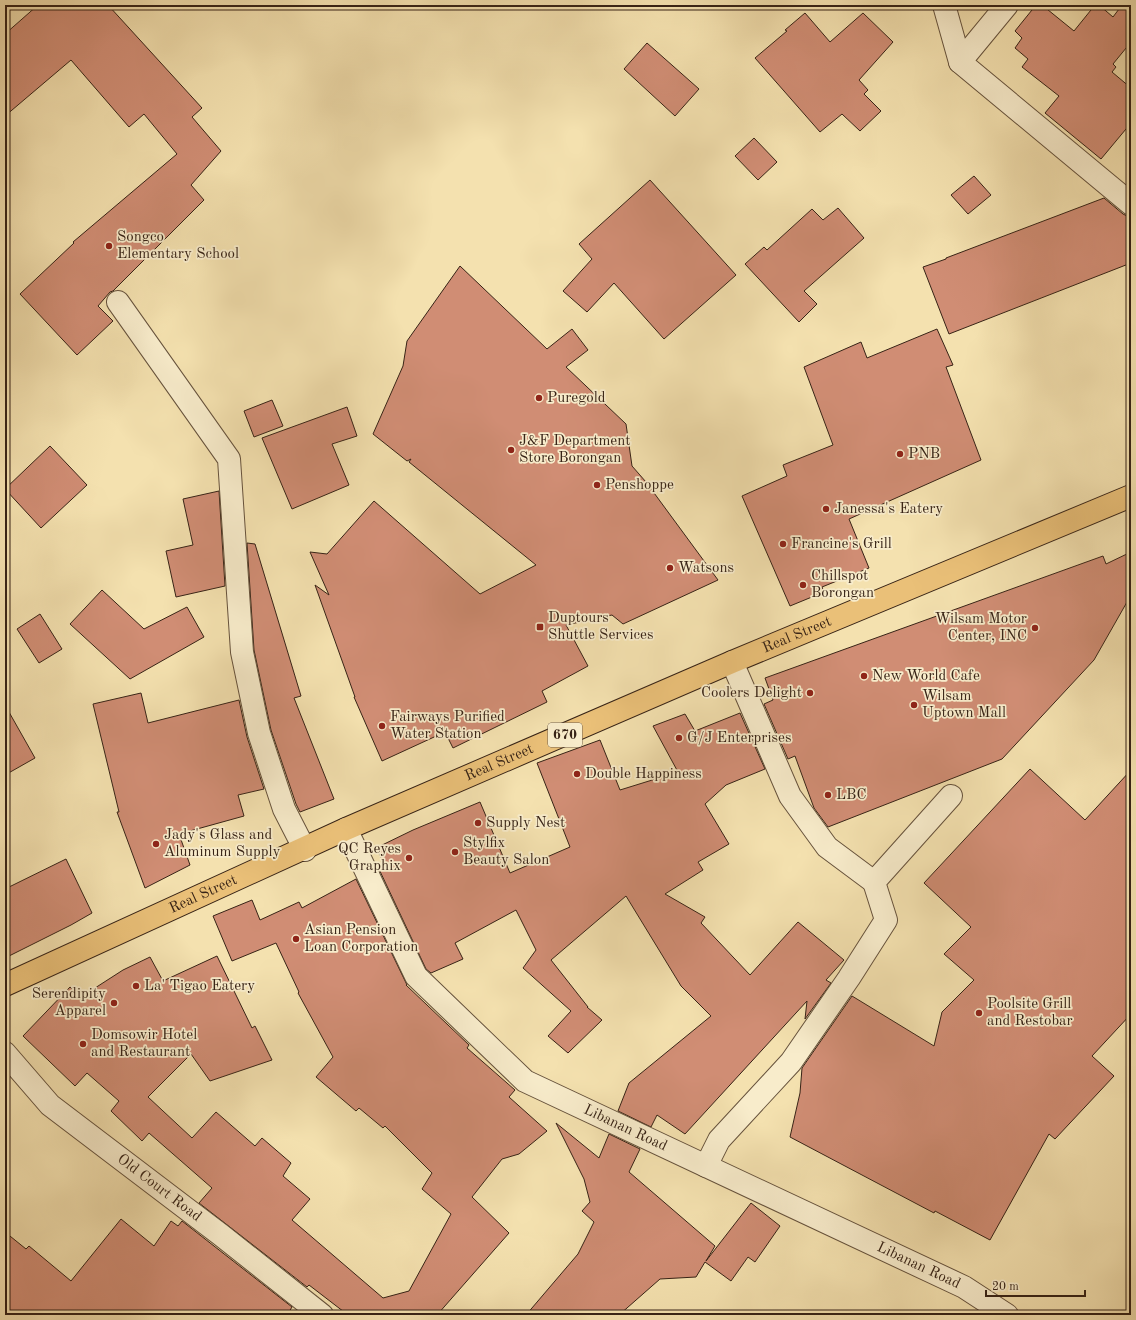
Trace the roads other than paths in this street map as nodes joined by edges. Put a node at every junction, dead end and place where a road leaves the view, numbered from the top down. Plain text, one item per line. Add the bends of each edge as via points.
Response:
1 (944, 5) edge
2 (1007, 5) edge
3 (960, 62) junction
4 (1131, 204) edge
5 (118, 302) dead end
6 (1131, 496) edge
7 (732, 662) junction
8 (952, 796) dead end
9 (346, 829) junction
10 (304, 850) junction
11 (874, 882) junction
12 (5, 985) edge
13 (5, 1053) edge
14 (706, 1166) junction
15 (322, 1315) edge
16 (1007, 1315) edge

1 - 3 street
2 - 3 street
3 - 4 street
5 - 10 street via 229,459 242,652 259,734 284,809
6 - 7 main road, Real Street / 670
7 - 9 main road, Real Street / 670
7 - 11 street via 790,796 827,847
8 - 11 street
9 - 10 main road, Real Street / 670
9 - 14 street, Libanan Road via 416,976 525,1081
10 - 12 main road, Real Street / 670
11 - 14 street via 886,920 791,1062 719,1140
13 - 15 street, Old Court Road via 50,1105
14 - 16 street, Libanan Road via 964,1287

